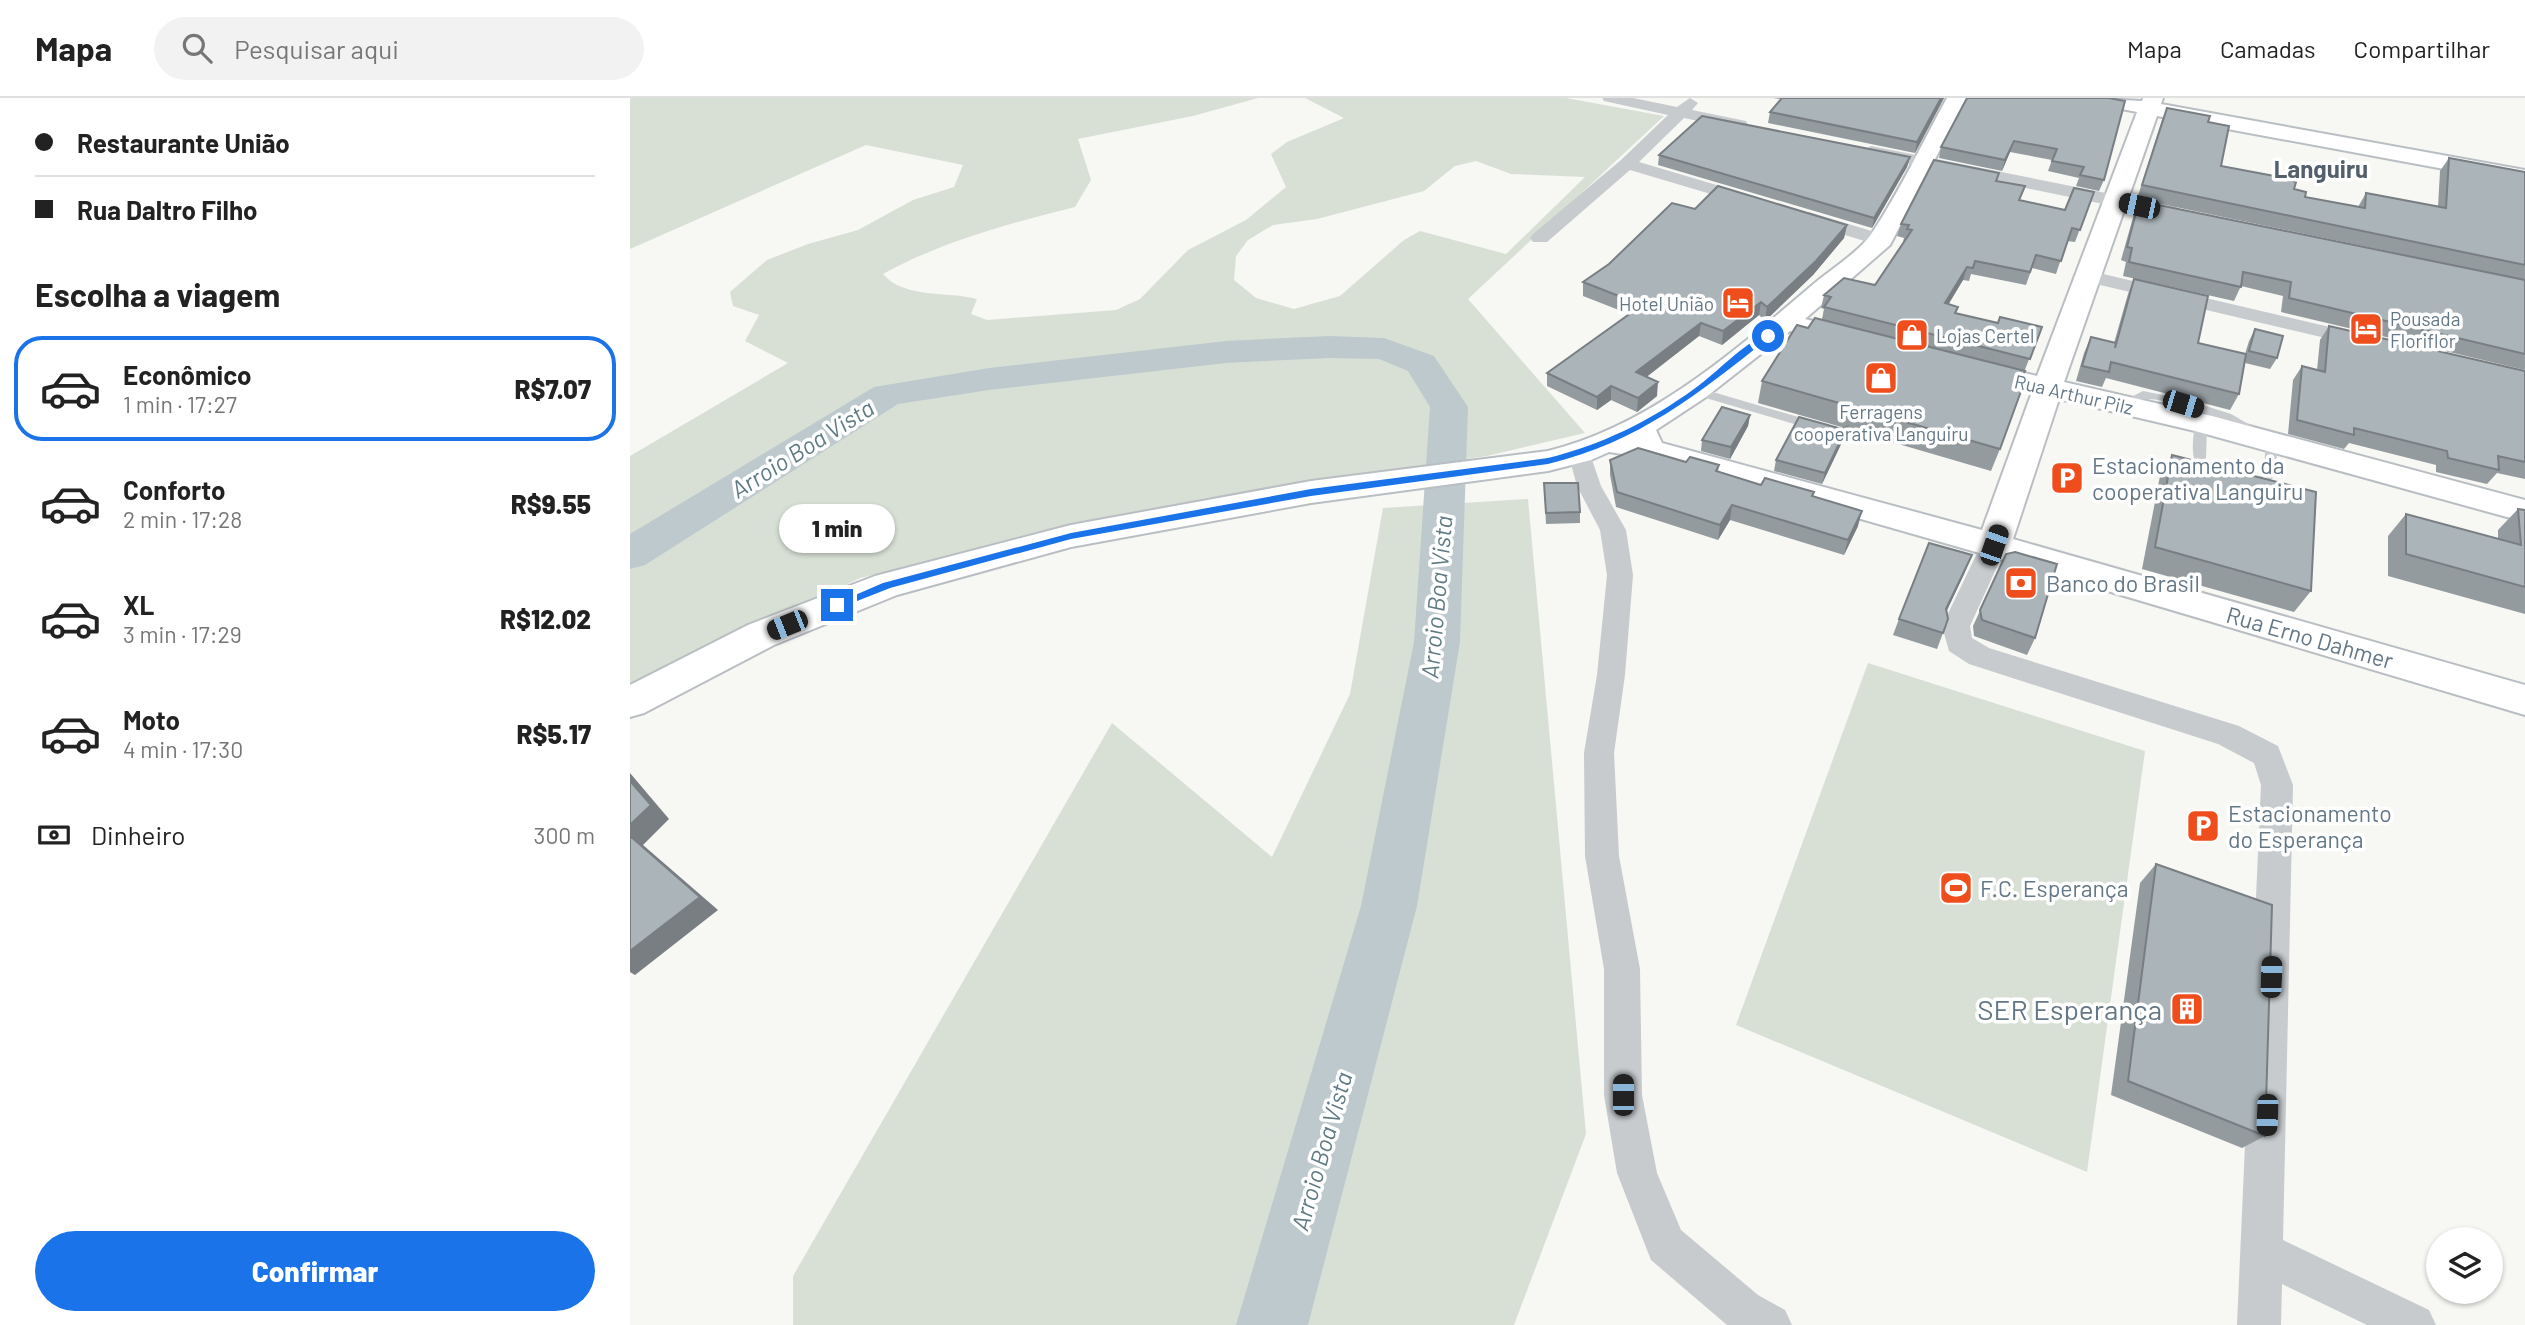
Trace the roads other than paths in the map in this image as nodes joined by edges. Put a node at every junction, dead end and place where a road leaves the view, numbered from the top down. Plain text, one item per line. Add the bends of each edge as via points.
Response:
1 (1610, 98) edge
2 (1695, 98) edge
3 (1957, 98) edge
4 (2093, 98) edge
5 (2151, 103) edge
6 (1681, 113) junction
7 (1761, 129) edge
8 (1855, 148) edge
9 (1923, 161) junction
10 (1628, 164) junction
11 (2525, 177) edge
12 (2113, 200) junction
13 (2193, 217) edge
14 (1540, 238) dead end
15 (1881, 240) junction
16 (2086, 276) junction
17 (1785, 322) junction
18 (2379, 344) edge
19 (1877, 345) edge
20 (1942, 362) edge
21 (2047, 389) junction
22 (1696, 391) junction
23 (2121, 405) junction
24 (2201, 423) junction
25 (1827, 430) edge
26 (1645, 438) junction
27 (2272, 443) junction
28 (1594, 448) junction
29 (2525, 511) edge
30 (1994, 545) junction
31 (2525, 699) edge
32 (630, 702) edge
33 (2262, 1252) junction
34 (1770, 1325) edge
35 (2259, 1325) edge
36 (2414, 1325) edge

1 - 6 street
2 - 6 street
3 - 9 main road
4 - 5 main road
5 - 11 main road
5 - 12 main road
6 - 7 street
6 - 10 street
8 - 9 street
9 - 12 street
9 - 15 main road
10 - 14 street
10 - 15 street
12 - 13 street
12 - 16 main road
15 - 17 main road
16 - 18 street
16 - 21 main road
17 - 19 main road
17 - 22 main road
20 - 21 main road, Rua Arthur Pilz
21 - 23 main road, Rua Arthur Pilz
21 - 30 main road
22 - 25 lane
22 - 26 main road
23 - 24 main road, Rua Arthur Pilz
23 - 27 lane via 2143,395 2183,404 2227,417
24 - 27 main road, Rua Arthur Pilz
24 - 27 lane via 2198,459 2206,472 2228,482 2256,488 2269,475
26 - 28 main road, Rua Erno Dahmer
26 - 30 main road, Rua Erno Dahmer
27 - 29 main road, Rua Arthur Pilz
28 - 32 main road via 1548,461 1311,492 1071,536 887,585 761,635
28 - 34 street via 1588,486 1613,530 1620,575 1612,675 1599,753 1602,856 1622,969 1623,1095 1637,1173 1666,1245 1743,1310
30 - 31 main road, Rua Erno Dahmer
30 - 33 street via 1956,626 1959,644 1979,656 2228,735 2267,755 2277,785
33 - 35 street
33 - 36 street

